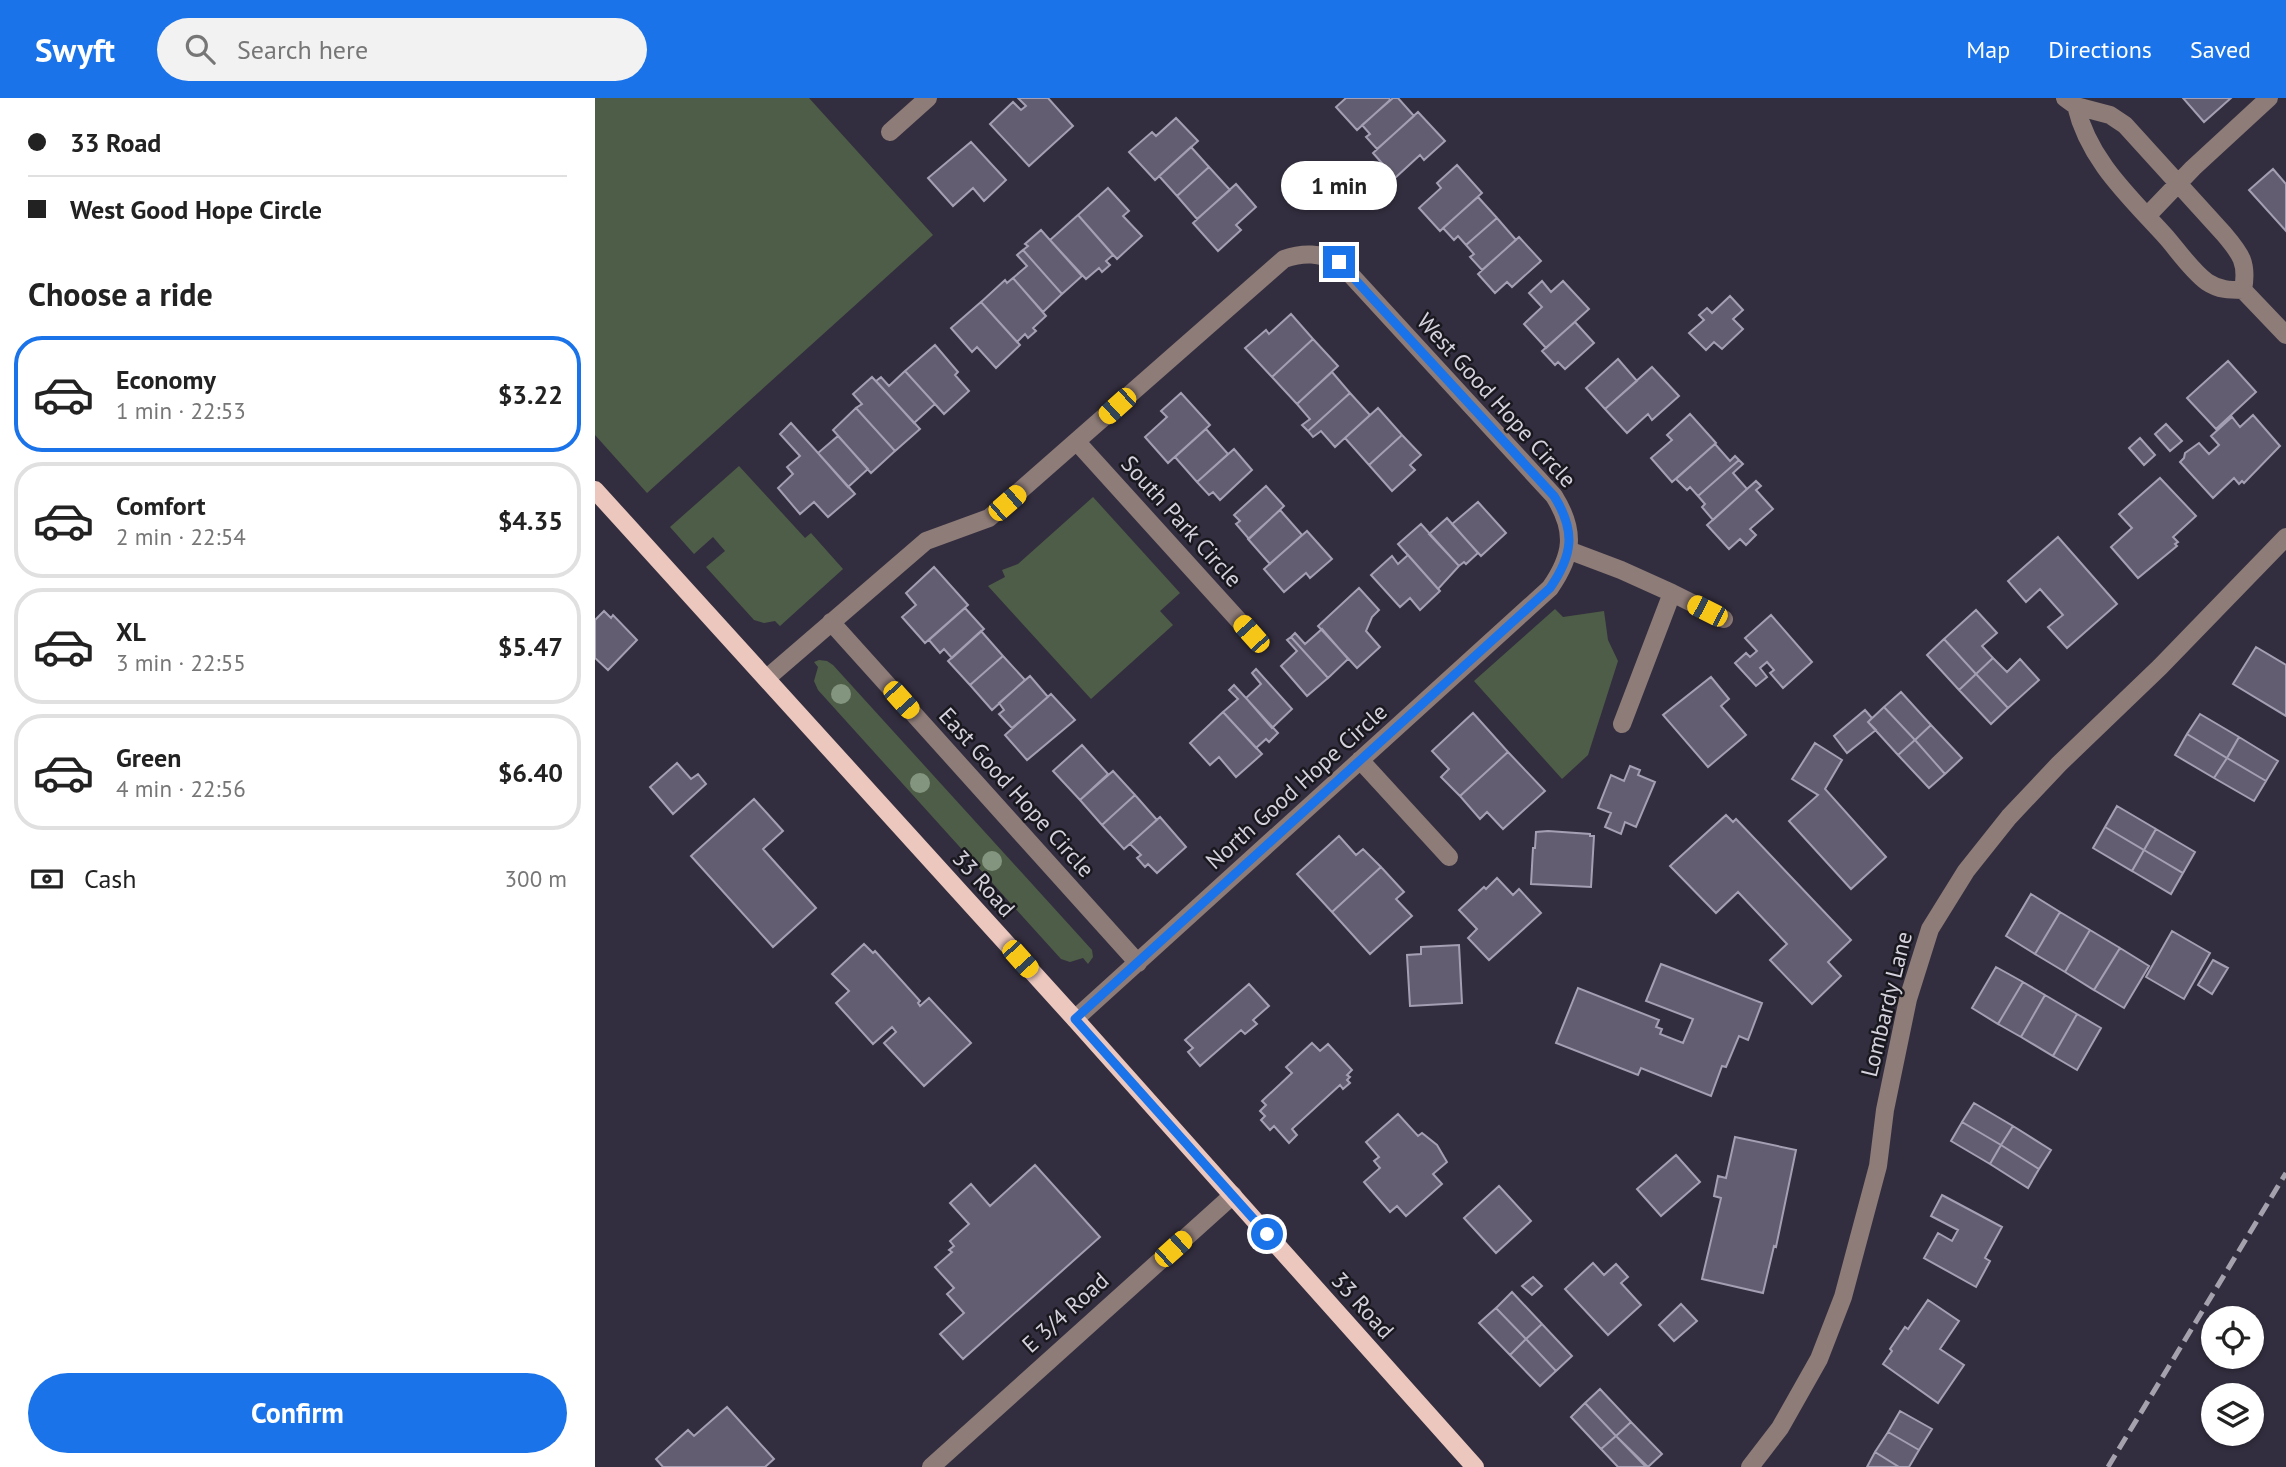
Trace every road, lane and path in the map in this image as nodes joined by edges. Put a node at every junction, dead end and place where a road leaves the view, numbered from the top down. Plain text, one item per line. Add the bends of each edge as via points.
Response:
1 (928, 98) edge
2 (2269, 98) edge
3 (2071, 102) edge
4 (890, 132) dead end
5 (2178, 183) junction
6 (2147, 216) junction
7 (2243, 290) junction
8 (2286, 335) edge
9 (1077, 442) junction
10 (595, 490) edge
11 (2286, 537) edge
12 (1568, 550) junction
13 (1550, 588) joint
14 (1672, 593) junction
15 (1724, 619) dead end
16 (831, 622) junction
17 (1251, 634) dead end
18 (767, 678) junction
19 (1622, 724) dead end
20 (1360, 760) junction
21 (1449, 857) dead end
22 (1138, 963) junction
23 (1075, 1019) junction
24 (1233, 1195) junction
25 (931, 1467) edge
26 (1475, 1467) edge
27 (1751, 1467) edge

1 - 4 street
2 - 5 street
3 - 5 street via 2125,125
3 - 6 street via 2097,156
5 - 6 street
5 - 7 street via 2240,252 2246,272
6 - 7 street via 2206,281 2225,290
7 - 8 street
9 - 12 street, West Good Hope Circle via 1283,259 1320,254 1339,262 1554,496 1564,513
9 - 16 street via 989,518 926,541
9 - 17 street, South Park Circle
10 - 18 main road, 33 Road
11 - 27 street, Lombardy Lane via 2008,817 1966,871 1930,929 1907,999 1878,1166 1843,1297 1819,1359 1780,1428
12 - 13 street, West Good Hope Circle via 1563,569
12 - 14 street
13 - 20 street, North Good Hope Circle
14 - 15 street
14 - 19 street
16 - 18 street
16 - 22 street, East Good Hope Circle
18 - 23 main road, 33 Road
20 - 21 street
20 - 22 street, North Good Hope Circle
22 - 23 street, North Good Hope Circle
23 - 24 main road, 33 Road
24 - 25 street, E 3/4 Road
24 - 26 main road, 33 Road

